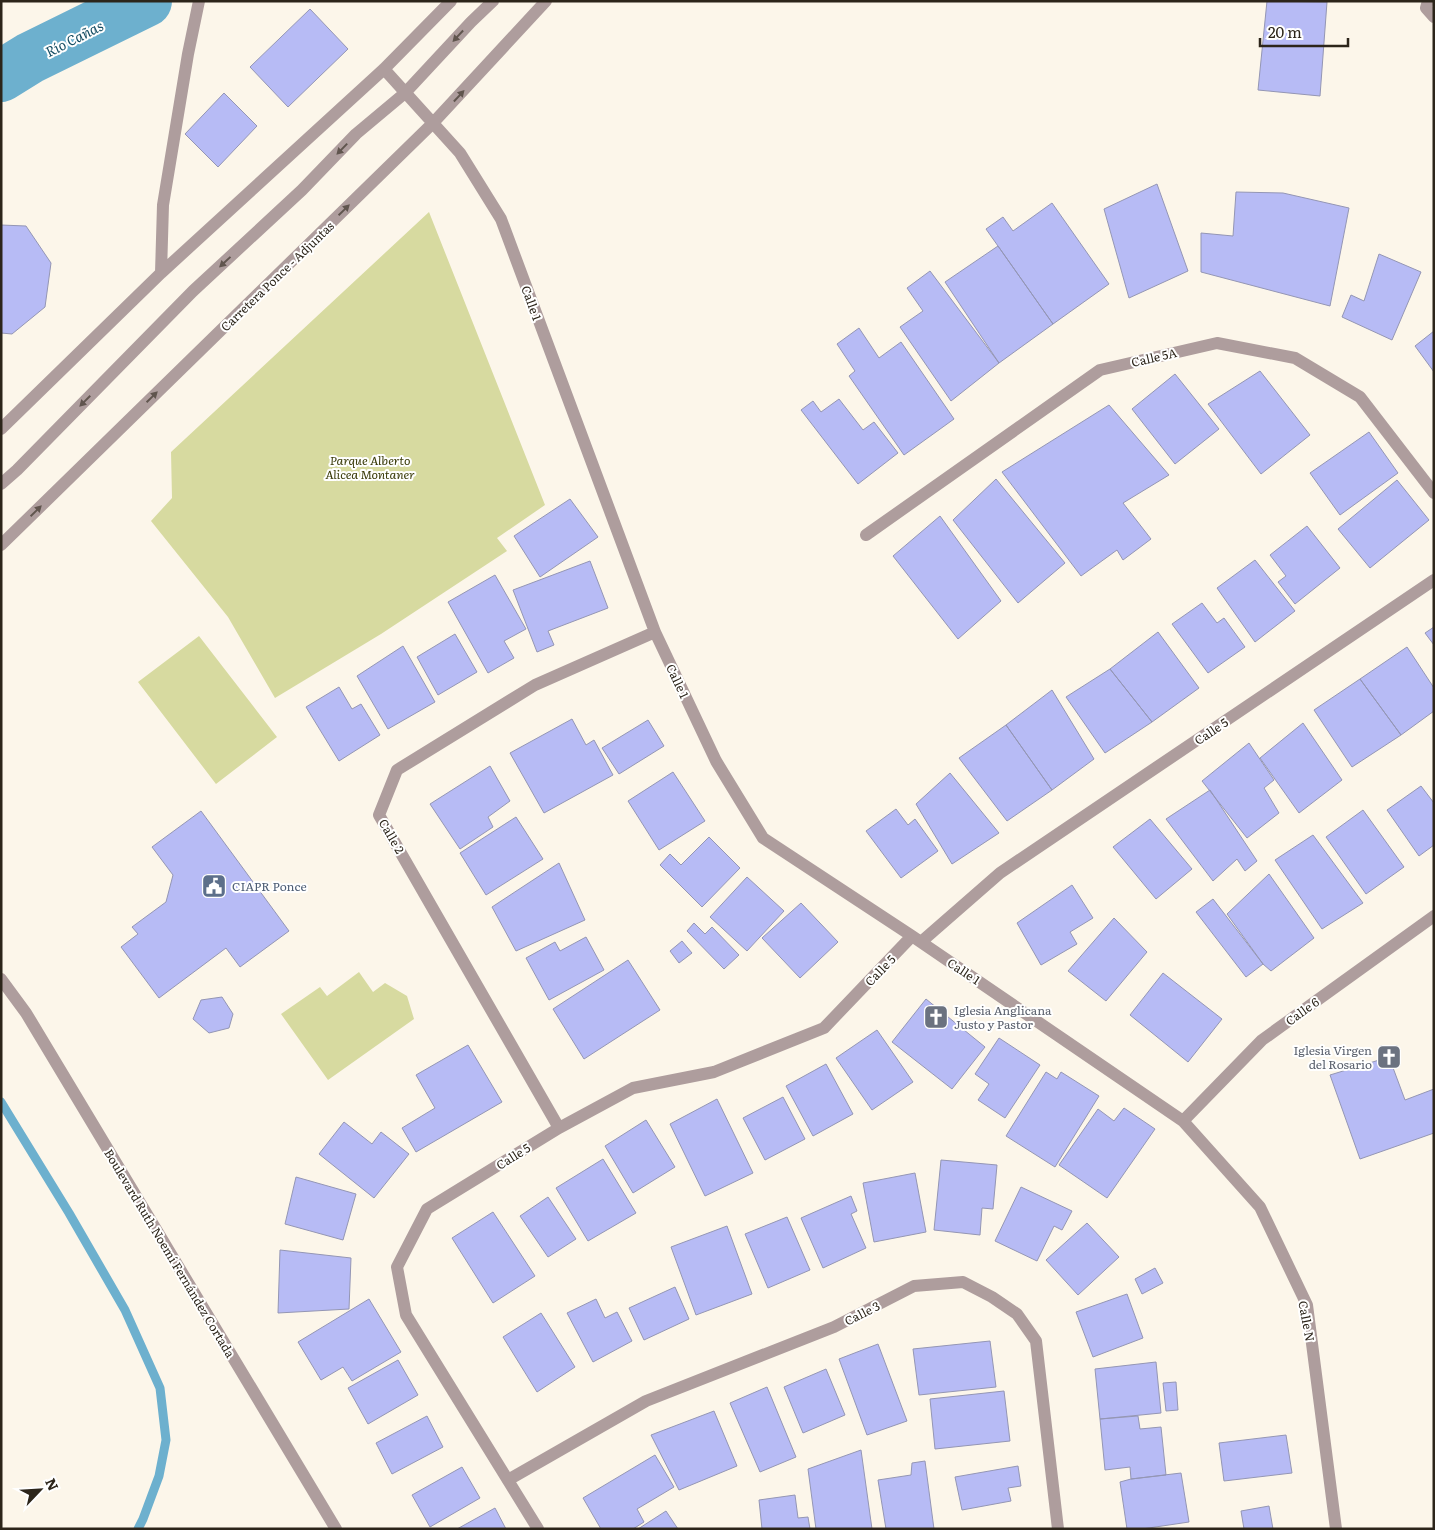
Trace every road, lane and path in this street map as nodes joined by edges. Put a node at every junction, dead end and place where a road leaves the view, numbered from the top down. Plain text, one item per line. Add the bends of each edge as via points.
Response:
1 (199, 1) edge
2 (451, 1) edge
3 (493, 1) edge
4 (546, 1) edge
5 (384, 69) junction
6 (405, 93) junction
7 (433, 123) junction
8 (161, 273) junction
9 (1, 429) edge
10 (1, 484) edge
11 (1434, 493) edge
12 (866, 535) dead end
13 (1, 545) edge
14 (1434, 580) edge
15 (655, 632) junction
16 (1434, 916) edge
17 (917, 939) junction
18 (1, 979) edge
19 (1182, 1121) junction
20 (559, 1128) junction
21 (508, 1480) junction
22 (336, 1529) edge
23 (538, 1529) edge
24 (1058, 1529) edge
25 (1336, 1529) edge

1 - 8 street via 163,205
2 - 5 street
3 -> 6 street
7 -> 4 street, Carretera Ponce - Adjuntas
5 - 6 street, Calle 1
5 - 8 street
6 - 7 street, Calle 1
6 -> 10 street via 356,134 302,190 193,291
13 -> 7 street, Carretera Ponce - Adjuntas
7 - 15 street, Calle 1 via 460,153 501,219
8 - 9 street
11 - 12 street, Calle 5A via 1360,397 1295,358 1217,343 1100,370
14 - 17 street, Calle 5 via 1000,873
15 - 17 street, Calle 1 via 716,761 763,838
15 - 20 street, Calle 2 via 535,685 396,770 380,815
16 - 19 street, Calle 6 via 1262,1040
17 - 19 street, Calle 1
17 - 20 street, Calle 5 via 824,1028 714,1072 633,1088
18 - 22 street, Boulevard Ruth Noemí Fernández Cortada via 26,1013
19 - 25 street, Calle N via 1260,1207 1306,1305
20 - 21 street, Calle 5 via 427,1209 397,1267 406,1315
21 - 23 street, Calle 5
21 - 24 street, Calle 3 via 646,1401 834,1327 914,1286 963,1282 1017,1314 1036,1341

